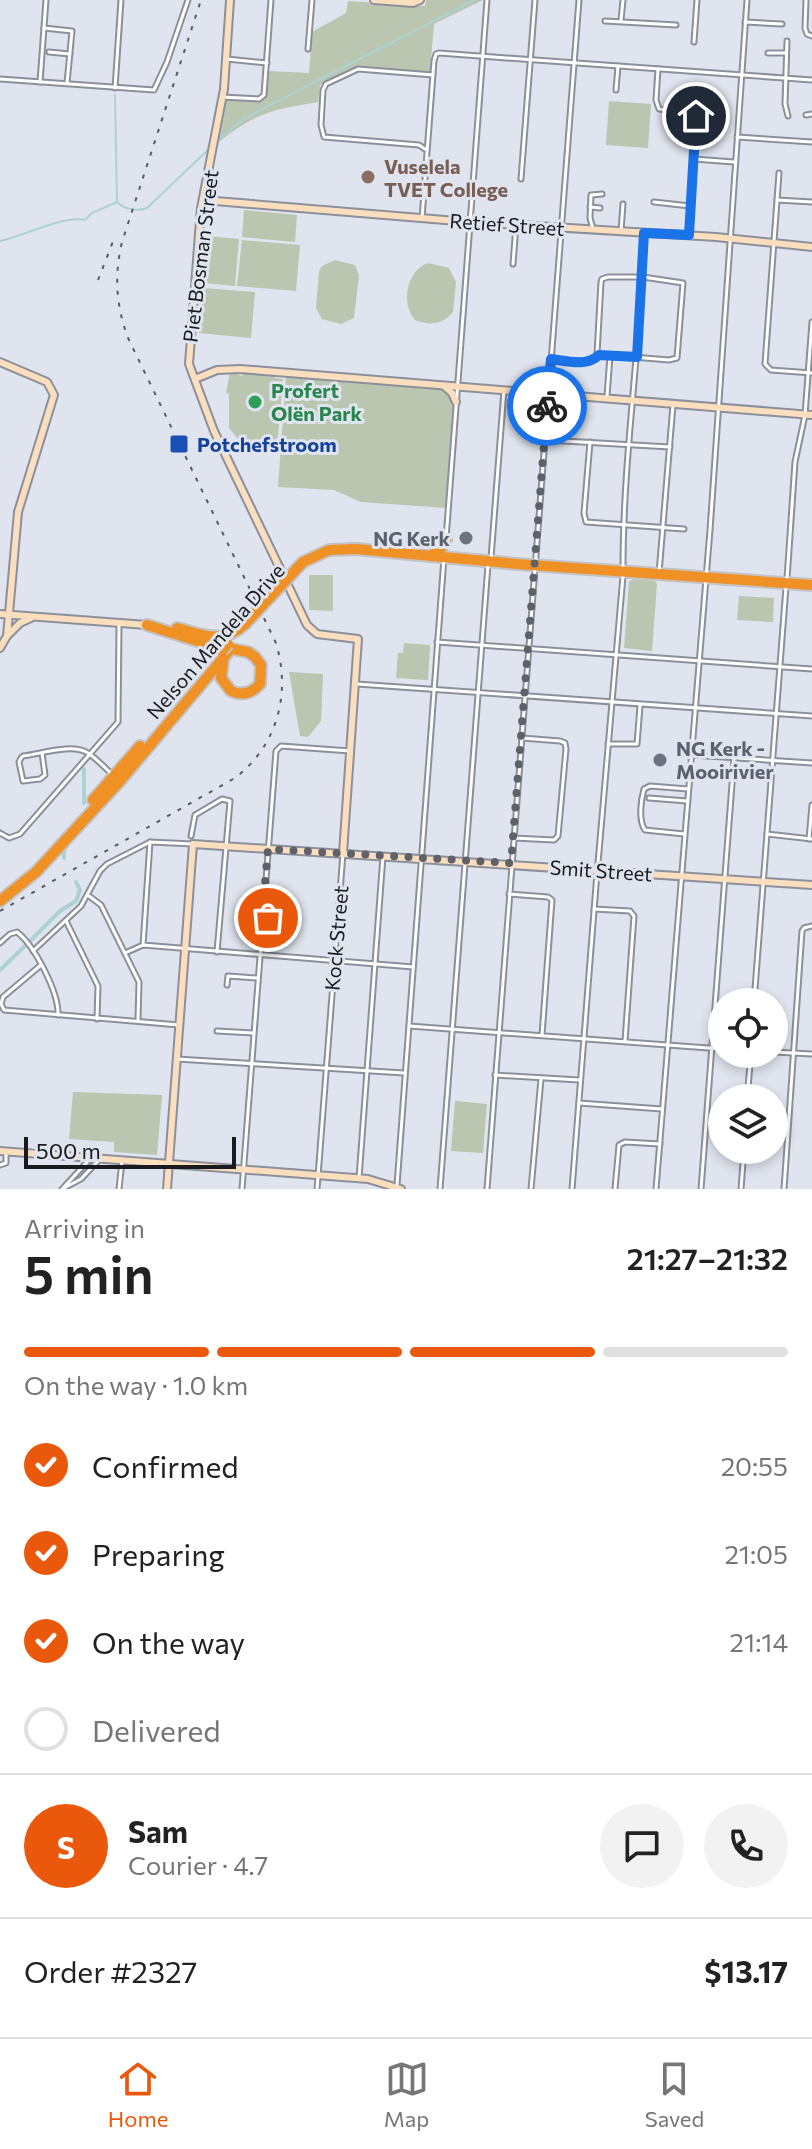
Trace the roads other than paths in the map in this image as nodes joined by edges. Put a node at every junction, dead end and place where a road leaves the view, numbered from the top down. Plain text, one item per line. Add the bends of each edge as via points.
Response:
1 (46, 0) edge
2 (121, 0) edge
3 (188, 0) edge
4 (230, 0) edge
5 (271, 0) edge
6 (312, 0) edge
7 (374, 0) edge
8 (535, 0) edge
9 (579, 0) edge
10 (623, 0) edge
11 (697, 0) edge
12 (747, 0) edge
13 (806, 0) edge
14 (419, 1) edge
15 (487, 1) edge
16 (605, 21) dead end
17 (621, 21) junction
18 (745, 22) junction
19 (782, 24) dead end
20 (676, 25) dead end
21 (44, 28) junction
22 (812, 36) edge
23 (787, 41) dead end
24 (694, 42) dead end
25 (308, 49) dead end
26 (49, 52) dead end
27 (768, 53) dead end
28 (786, 53) junction
29 (70, 54) junction
30 (482, 57) junction
31 (226, 59) junction
32 (531, 60) junction
33 (267, 63) junction
34 (574, 63) junction
35 (618, 66) junction
36 (658, 69) junction
37 (741, 74) junction
38 (433, 75) junction
39 (786, 78) junction
40 (0, 79) edge
41 (812, 80) edge
42 (40, 82) junction
43 (67, 84) junction
44 (115, 88) junction
45 (616, 90) dead end
46 (222, 97) junction
47 (812, 114) edge
48 (806, 115) dead end
49 (788, 116) dead end
50 (737, 137) junction
51 (428, 142) junction
52 (812, 142) edge
53 (419, 145) junction
54 (427, 150) junction
55 (694, 159) junction
56 (735, 162) junction
57 (779, 173) dead end
58 (521, 179) dead end
59 (602, 194) dead end
60 (203, 200) junction
61 (777, 200) junction
62 (654, 202) dead end
63 (812, 202) edge
64 (623, 204) dead end
65 (690, 206) junction
66 (590, 207) junction
67 (600, 208) dead end
68 (422, 218) junction
69 (461, 221) junction
70 (469, 222) junction
71 (516, 225) junction
72 (561, 228) junction
73 (593, 229) junction
74 (469, 231) junction
75 (621, 231) junction
76 (689, 232) junction
77 (644, 233) junction
78 (729, 239) junction
79 (774, 243) junction
80 (812, 247) edge
81 (513, 264) dead end
82 (643, 277) junction
83 (812, 322) edge
84 (599, 355) junction
85 (610, 356) junction
86 (637, 357) junction
87 (551, 359) junction
88 (0, 362) edge
89 (810, 373) edge
90 (195, 379) junction
91 (442, 385) junction
92 (457, 387) junction
93 (504, 390) junction
94 (548, 394) junction
95 (607, 400) junction
96 (456, 402) junction
97 (633, 402) junction
98 (673, 405) junction
99 (718, 408) junction
100 (808, 415) edge
101 (545, 440) junction
102 (590, 442) junction
103 (630, 445) junction
104 (670, 447) junction
105 (623, 525) junction
106 (663, 527) junction
107 (684, 529) dead end
108 (446, 540) junction
109 (431, 554) junction
110 (444, 558) junction
111 (490, 563) junction
112 (303, 564) junction
113 (535, 567) junction
114 (623, 573) junction
115 (659, 573) junction
116 (705, 580) junction
117 (786, 586) junction
118 (812, 587) edge
119 (0, 614) edge
120 (9, 615) junction
121 (34, 617) junction
122 (119, 623) junction
123 (147, 625) junction
124 (247, 626) junction
125 (7, 636) junction
126 (358, 639) joint
127 (437, 642) junction
128 (482, 645) junction
129 (0, 648) edge
130 (529, 648) junction
131 (228, 649) junction
132 (616, 654) junction
133 (781, 657) junction
134 (698, 660) junction
135 (770, 666) junction
136 (781, 667) junction
137 (812, 669) edge
138 (356, 684) junction
139 (434, 689) junction
140 (478, 692) junction
141 (525, 697) junction
142 (612, 702) junction
143 (641, 704) junction
144 (694, 708) junction
145 (778, 713) junction
146 (812, 716) edge
147 (522, 738) junction
148 (608, 744) junction
149 (351, 751) junction
150 (42, 753) junction
151 (90, 755) junction
152 (690, 755) junction
153 (734, 758) junction
154 (774, 761) junction
155 (812, 763) edge
156 (113, 775) junction
157 (688, 789) junction
158 (649, 798) dead end
159 (687, 801) junction
160 (812, 805) edge
161 (0, 833) edge
162 (684, 834) junction
163 (767, 834) junction
164 (191, 836) dead end
165 (514, 838) junction
166 (811, 839) edge
167 (150, 842) junction
168 (193, 844) junction
169 (227, 847) junction
170 (268, 849) junction
171 (343, 853) junction
172 (383, 856) junction
173 (421, 858) junction
174 (465, 860) junction
175 (511, 863) junction
176 (598, 866) junction
177 (681, 876) junction
178 (724, 879) junction
179 (763, 882) junction
180 (812, 885) edge
181 (509, 894) junction
182 (89, 896) junction
183 (0, 898) edge
184 (594, 909) junction
185 (262, 918) junction
186 (292, 920) dead end
187 (66, 921) junction
188 (812, 926) edge
189 (0, 943) edge
190 (143, 945) junction
191 (186, 949) junction
192 (33, 951) junction
193 (217, 952) junction
194 (125, 953) junction
195 (259, 956) junction
196 (333, 961) junction
197 (375, 964) junction
198 (41, 965) junction
199 (413, 967) junction
200 (257, 978) junction
201 (227, 985) dead end
202 (716, 988) edge
203 (755, 988) edge
204 (58, 1016) junction
205 (97, 1019) junction
206 (138, 1022) junction
207 (179, 1025) junction
208 (409, 1026) junction
209 (452, 1029) junction
210 (217, 1031) dead end
211 (498, 1032) junction
212 (254, 1033) junction
213 (542, 1035) junction
214 (584, 1038) junction
215 (625, 1041) junction
216 (668, 1045) junction
217 (708, 1048) edge
218 (788, 1053) edge
219 (794, 1053) junction
220 (812, 1054) edge
221 (176, 1059) junction
222 (252, 1063) junction
223 (326, 1068) junction
224 (710, 1068) edge
225 (367, 1071) junction
226 (404, 1073) junction
227 (495, 1075) junction
228 (541, 1079) junction
229 (580, 1080) junction
230 (579, 1103) junction
231 (663, 1109) junction
232 (660, 1144) junction
233 (3, 1151) edge
234 (90, 1157) junction
235 (100, 1158) junction
236 (122, 1160) junction
237 (169, 1164) junction
238 (743, 1164) edge
239 (0, 1165) edge
240 (243, 1170) junction
241 (318, 1175) junction
242 (359, 1178) junction
243 (398, 1188) edge
244 (62, 1189) edge
245 (119, 1189) edge
246 (167, 1189) edge
247 (242, 1189) edge
248 (317, 1189) edge
249 (440, 1189) edge
250 (487, 1189) edge
251 (531, 1189) edge
252 (572, 1189) edge
253 (615, 1189) edge
254 (656, 1189) edge
255 (701, 1189) edge
256 (741, 1189) edge
257 (784, 1189) edge

1 - 21 street
2 - 44 street
3 - 44 street via 158,87
4 - 31 street, Piet Bosman Street
5 - 33 street
6 - 25 street
7 - 14 street
8 - 32 street
9 - 34 street
10 - 17 street
11 - 24 street
12 - 18 street
13 - 22 street via 805,28
15 - 30 street
16 - 17 street
17 - 20 street
18 - 19 street
18 - 37 street
21 - 29 street via 72,31
21 - 42 street
23 - 28 street
26 - 29 street
27 - 28 street
28 - 39 street
29 - 43 street
30 - 32 street
30 - 38 street via 436,54
30 - 70 street
31 - 33 street
31 - 46 street, Piet Bosman Street
32 - 34 street
32 - 58 street
33 - 46 street via 263,97
34 - 35 street
34 - 72 street
35 - 36 street
35 - 45 street
36 - 37 street
36 - 55 street via 659,109 696,116
37 - 39 street
37 - 50 street
38 - 51 street
38 - 53 street via 355,69 325,85 322,136
39 - 41 street
39 - 49 street
40 - 42 street
42 - 43 street
43 - 44 street
46 - 60 street, Piet Bosman Street
47 - 48 street
50 - 52 street
50 - 56 street
51 - 53 street
51 - 54 street
53 - 54 street
54 - 68 street
55 - 56 street
55 - 65 street
56 - 78 street
57 - 61 street
59 - 66 street via 592,194
60 - 68 street, Retief Street
60 - 90 street, Piet Bosman Street via 189,350
61 - 63 street
61 - 79 street
62 - 65 street
64 - 75 street
65 - 76 street
66 - 67 street
66 - 73 street
68 - 69 street, Retief Street
69 - 70 street, Retief Street
69 - 74 street
70 - 71 street, Retief Street
70 - 74 street
71 - 72 street, Retief Street
71 - 81 street
72 - 73 street, Retief Street
72 - 87 street
73 - 75 street, Retief Street
74 - 92 street
75 - 77 street, Retief Street
76 - 77 street, Retief Street
76 - 78 street, Retief Street
77 - 82 street
78 - 79 street, Retief Street
78 - 99 street
79 - 80 street, Retief Street
79 - 89 street via 766,367
82 - 84 street via 603,278
82 - 86 street
82 - 86 street via 680,282 684,288 678,357
83 - 89 street
84 - 85 street
84 - 87 street via 589,362
85 - 86 street
85 - 95 street
86 - 97 street
87 - 94 street
88 - 120 street via 47,382 54,395 18,512
89 - 100 street
90 - 91 street via 231,368
90 - 126 street, Piet Bosman Street via 214,431 307,625 317,634
91 - 92 street
91 - 96 street
92 - 93 street
92 - 96 street
93 - 94 street
93 - 111 street
94 - 95 street
94 - 101 street
95 - 97 street
96 - 108 street
97 - 98 street
97 - 103 street
98 - 99 street
98 - 104 street
99 - 100 street
99 - 116 street
100 - 117 street via 795,462
101 - 102 street
101 - 113 street
102 - 103 street
102 - 105 street via 585,520
103 - 104 street
103 - 105 street
104 - 106 street
105 - 106 street
105 - 114 street
106 - 107 street
106 - 115 street
108 - 109 highway
108 - 110 street
109 - 110 highway, Nelson Mandela Drive
109 - 112 highway, Nelson Mandela Drive via 341,549
110 - 111 highway, Nelson Mandela Drive
110 - 112 highway, Nelson Mandela Drive via 345,553
110 - 127 street
111 - 113 highway, Nelson Mandela Drive
111 - 128 street
112 - 124 highway, Nelson Mandela Drive, bridge
113 - 114 highway, Nelson Mandela Drive
113 - 130 street
114 - 115 highway, Nelson Mandela Drive
114 - 116 highway, Nelson Mandela Drive
114 - 132 street
115 - 116 highway, Nelson Mandela Drive
116 - 117 highway, Nelson Mandela Drive
116 - 134 street
117 - 118 highway, Nelson Mandela Drive
117 - 133 street
119 - 120 street
120 - 121 street
120 - 125 street
121 - 122 street
121 - 125 street
122 - 123 street
122 - 151 street via 119,718
123 - 124 highway via 221,638
123 - 131 highway via 251,654 260,662 262,674 254,690 240,694 224,685 220,670
124 - 131 highway, Nelson Mandela Drive
125 - 129 street
126 - 138 street, Kock Street
127 - 128 street
127 - 139 street
128 - 130 street
128 - 140 street
130 - 132 street
130 - 141 street
131 - 156 highway, Nelson Mandela Drive
131 - 156 highway, Nelson Mandela Drive
132 - 134 street
132 - 142 street
133 - 135 street
133 - 136 street
134 - 135 street
134 - 144 street
135 - 136 street
136 - 137 street
136 - 145 street
138 - 139 street
138 - 149 street, Kock Street
139 - 140 street
139 - 173 street
140 - 141 street
140 - 174 street
141 - 142 street
141 - 147 street
142 - 143 street
142 - 148 street
143 - 144 street
143 - 148 street via 635,745
144 - 145 street
144 - 152 street
145 - 146 street
145 - 154 street
147 - 165 street
147 - 165 street via 563,741 566,749 558,836
148 - 176 street
149 - 170 street via 281,746 276,751
149 - 171 street, Kock Street
150 - 150 street via 19,759 23,781 45,775
150 - 151 street via 78,749
151 - 156 street
151 - 161 street via 20,834 9,838
152 - 153 street
152 - 157 street
153 - 154 street
153 - 178 street
154 - 155 street
154 - 163 street
156 - 183 highway, Nelson Mandela Drive via 36,872
157 - 159 street
157 - 162 street via 650,786 642,795 642,827
158 - 159 street
159 - 162 street
160 - 166 street
162 - 177 street
163 - 166 street
163 - 179 street
164 - 169 street via 195,815 222,799 230,801
165 - 175 street
167 - 168 street, Smit Street
167 - 182 street via 103,866
167 - 190 street
168 - 169 street, Smit Street
168 - 191 street
169 - 170 street, Smit Street
169 - 193 street
170 - 171 street, Smit Street
170 - 185 street
171 - 172 street, Smit Street
171 - 196 street, Kock Street
172 - 173 street, Smit Street
172 - 197 street
173 - 174 street, Smit Street
173 - 199 street
174 - 175 street, Smit Street
174 - 209 street
175 - 176 street, Smit Street
175 - 181 street
176 - 177 street, Smit Street
176 - 184 street
177 - 178 street, Smit Street
177 - 216 street
178 - 179 street, Smit Street
178 - 202 street
179 - 180 street, Smit Street
179 - 203 street
181 - 211 street
181 - 213 street via 552,900
182 - 187 street
182 - 194 street via 101,905
184 - 214 street
184 - 215 street via 630,911 634,916
185 - 186 street
185 - 195 street
187 - 192 street
187 - 205 street via 100,990
188 - 219 street via 802,931
189 - 192 street via 17,932
190 - 191 street
190 - 194 street
191 - 193 street
191 - 207 street
192 - 198 street
193 - 195 street
194 - 206 street via 140,985
195 - 196 street
195 - 200 street
196 - 197 street
196 - 223 street, Kock Street
197 - 199 street
197 - 225 street
198 - 204 street via 58,1001
198 - 204 street via 1,1004 4,1010
199 - 208 street
200 - 201 street via 228,976
200 - 212 street
204 - 205 street
205 - 206 street
206 - 207 street
207 - 221 street
208 - 209 street
208 - 226 street
209 - 211 street
209 - 249 street
210 - 212 street
211 - 213 street
211 - 227 street
212 - 222 street
213 - 214 street
214 - 215 street
214 - 229 street
215 - 216 street
216 - 217 street
216 - 231 street
218 - 219 street
219 - 220 street
219 - 257 street
221 - 222 street
221 - 237 street
222 - 223 street
222 - 240 street
223 - 225 street
223 - 241 street, Kock Street
224 - 255 street
225 - 226 street
225 - 242 street
226 - 243 street
227 - 228 street
227 - 250 street
228 - 229 street
228 - 251 street
229 - 230 street
230 - 231 street
230 - 252 street
231 - 232 street
232 - 253 street via 619,1145
232 - 254 street
233 - 234 street
233 - 239 street via 6,1163
234 - 235 street
234 - 244 street
235 - 236 street
235 - 244 street via 86,1176
236 - 237 street
236 - 245 street
237 - 240 street
237 - 246 street
238 - 256 street
240 - 241 street
240 - 247 street
241 - 242 street
241 - 248 street, Kock Street
242 - 243 street

